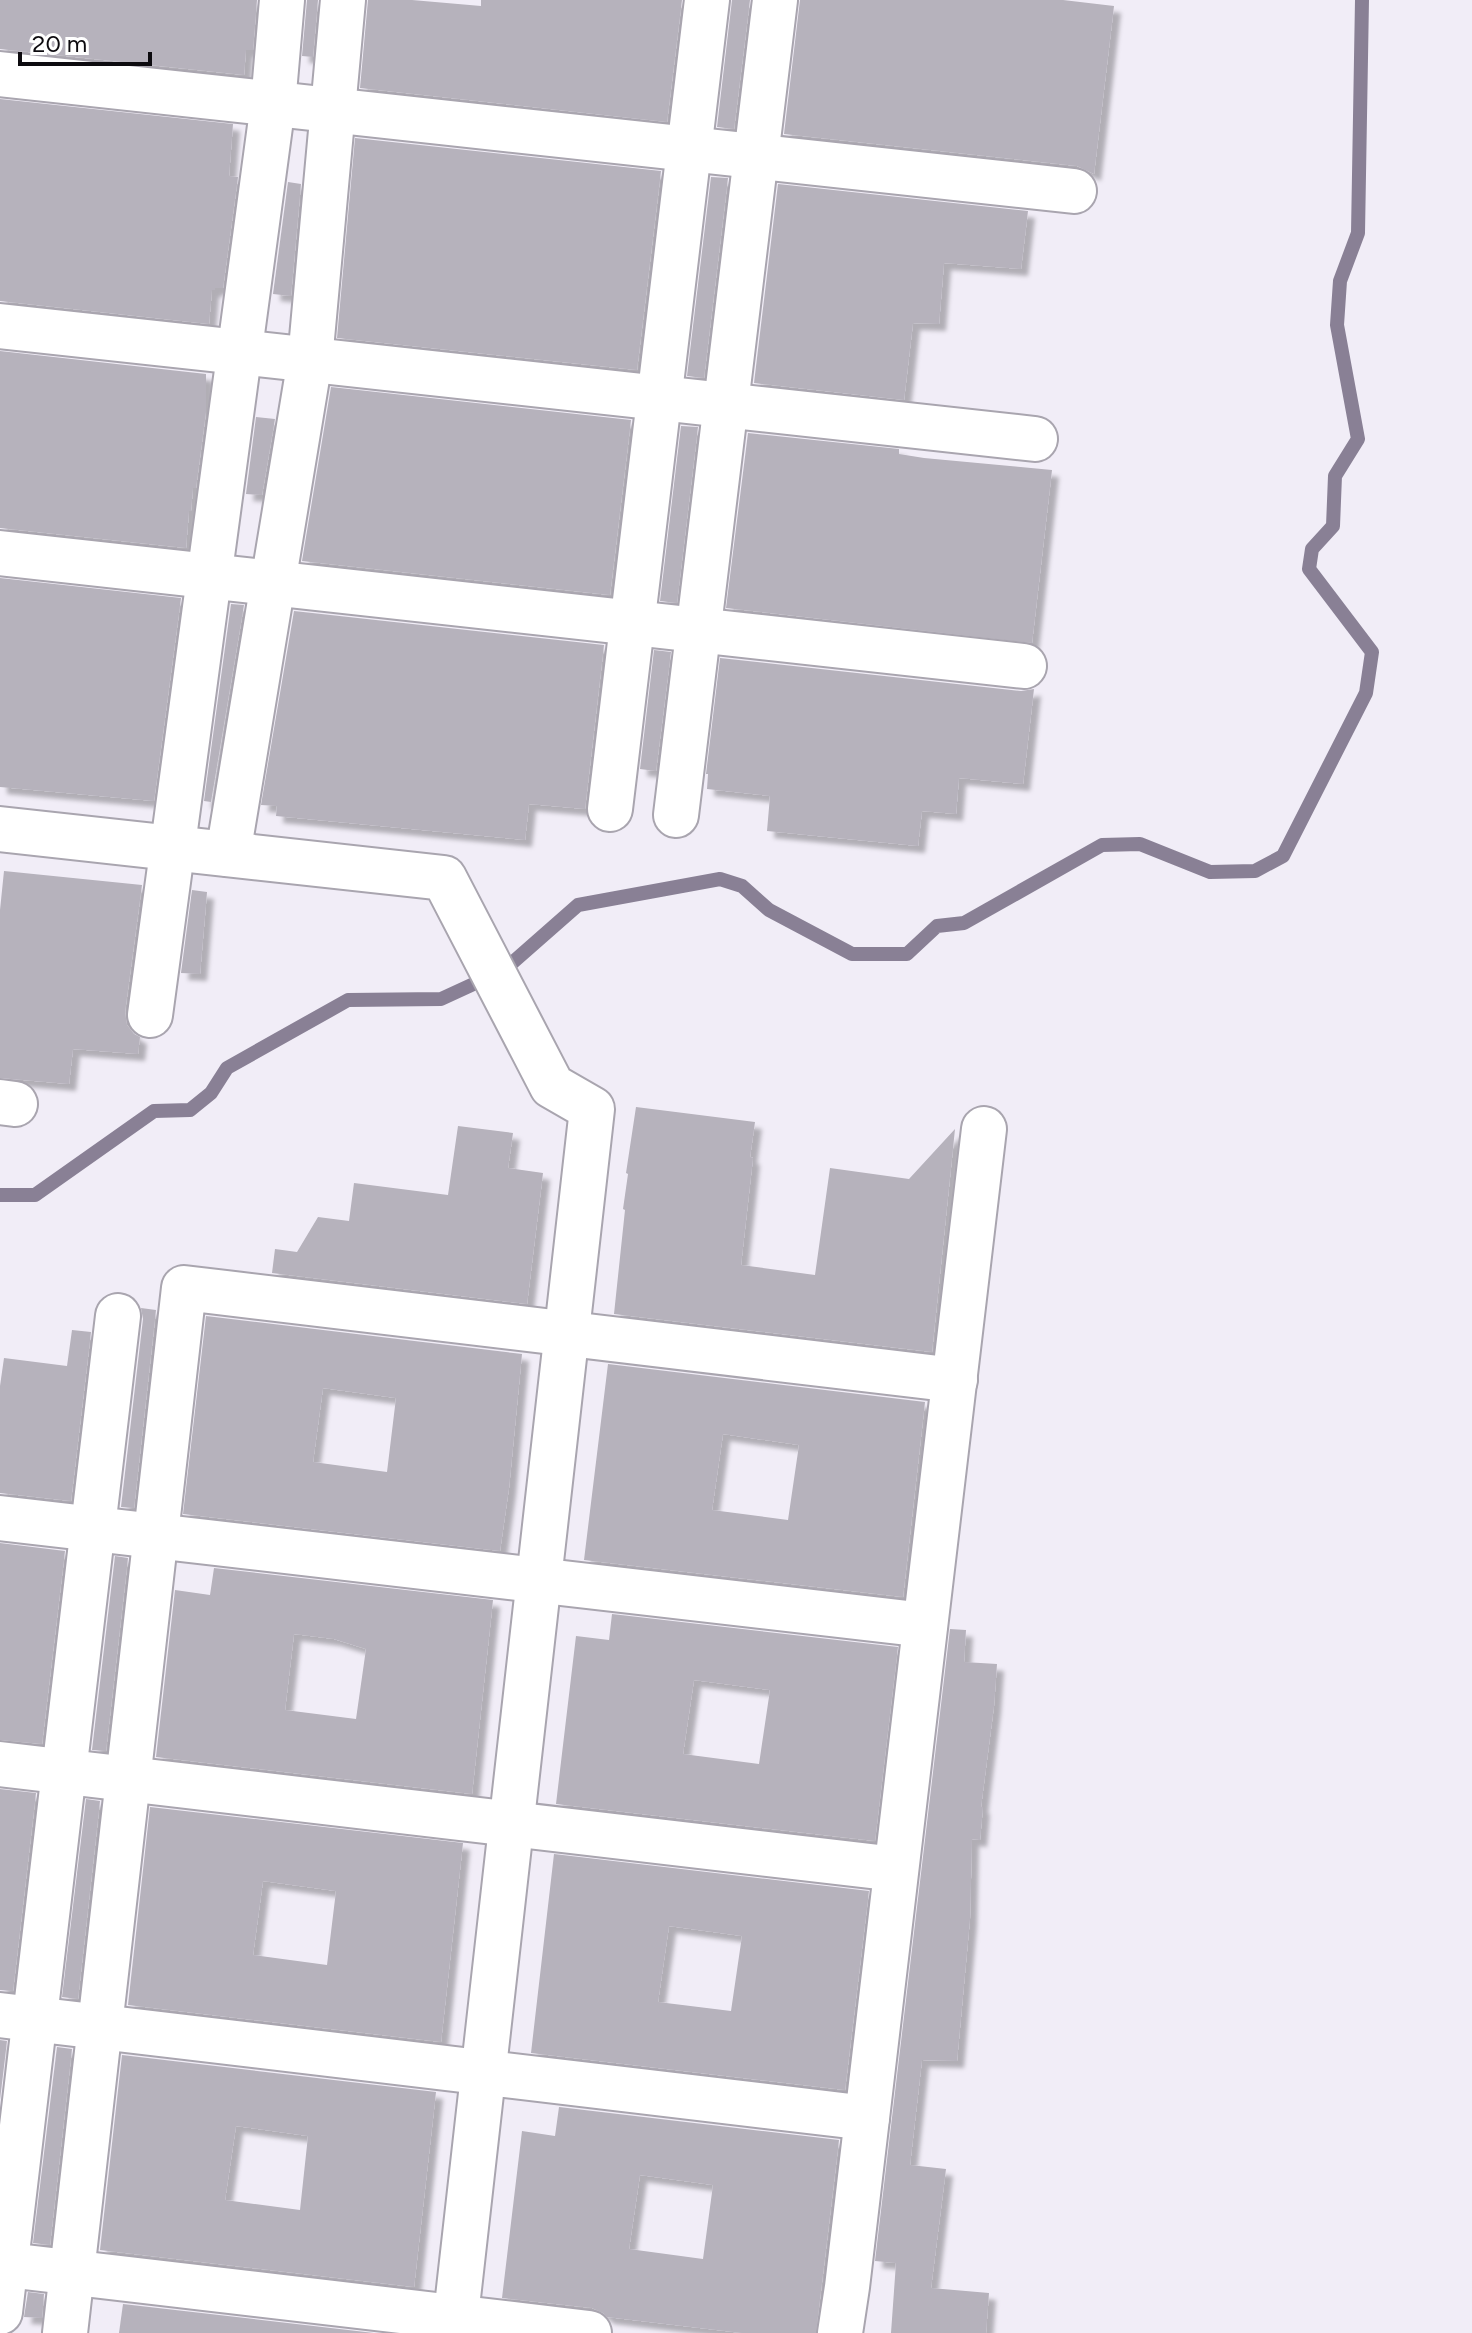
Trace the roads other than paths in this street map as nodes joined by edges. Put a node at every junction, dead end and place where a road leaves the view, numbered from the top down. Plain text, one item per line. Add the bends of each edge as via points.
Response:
1 (282, 0) edge
2 (343, 0) edge
3 (707, 0) edge
4 (775, 0) edge
5 (0, 74) edge
6 (273, 104) junction
7 (333, 110) junction
8 (690, 149) junction
9 (756, 156) junction
10 (1074, 191) dead end
11 (0, 326) edge
12 (239, 352) junction
13 (310, 360) junction
14 (660, 399) junction
15 (726, 405) junction
16 (1035, 439) dead end
17 (0, 553) edge
18 (209, 576) junction
19 (273, 583) junction
20 (633, 623) junction
21 (699, 630) junction
22 (1024, 666) dead end
23 (610, 809) dead end
24 (676, 815) dead end
25 (0, 829) edge
26 (173, 848) junction
27 (228, 854) junction
28 (150, 1015) dead end
29 (984, 1129) dead end
30 (118, 1316) dead end
31 (567, 1334) junction
32 (955, 1380) junction
33 (0, 1518) edge
34 (93, 1529) junction
35 (156, 1536) junction
36 (538, 1580) junction
37 (925, 1625) junction
38 (0, 1764) edge
39 (64, 1772) junction
40 (128, 1779) junction
41 (511, 1824) junction
42 (896, 1869) junction
43 (17, 2017) edge
44 (100, 2027) junction
45 (484, 2073) junction
46 (867, 2118) junction
47 (3, 2264) edge
48 (72, 2272) junction
49 (0, 2312) edge
50 (455, 2325) edge
51 (65, 2333) edge
52 (589, 2333) edge
53 (840, 2333) edge

1 - 6 street
2 - 7 street
3 - 8 street
4 - 9 street
5 - 6 street
6 - 7 street
6 - 12 street
7 - 8 street
7 - 13 street
8 - 9 street
8 - 14 street
9 - 10 street
9 - 15 street
11 - 12 street
12 - 13 street
12 - 18 street
13 - 14 street
13 - 19 street
14 - 15 street
14 - 20 street
15 - 16 street
15 - 21 street
17 - 18 street
18 - 19 street
18 - 26 street
19 - 20 street
19 - 27 street
20 - 21 street
20 - 23 street
21 - 22 street
21 - 24 street
25 - 26 street
26 - 27 street
26 - 28 street
27 - 31 street via 444,878 552,1086 592,1109
29 - 32 street
30 - 34 street
31 - 32 street
31 - 35 street via 184,1288
31 - 36 street
32 - 37 street
33 - 34 street
34 - 35 street
34 - 39 street
35 - 36 street
35 - 40 street
36 - 37 street
36 - 41 street
37 - 42 street
38 - 39 street
39 - 40 street
39 - 43 street
40 - 41 street
40 - 44 street
41 - 42 street
41 - 45 street
42 - 46 street
43 - 44 street
43 - 47 street
44 - 45 street
44 - 48 street
45 - 46 street
45 - 50 street
46 - 53 street
47 - 48 street
47 - 49 street
48 - 50 street
48 - 51 street
50 - 52 street

